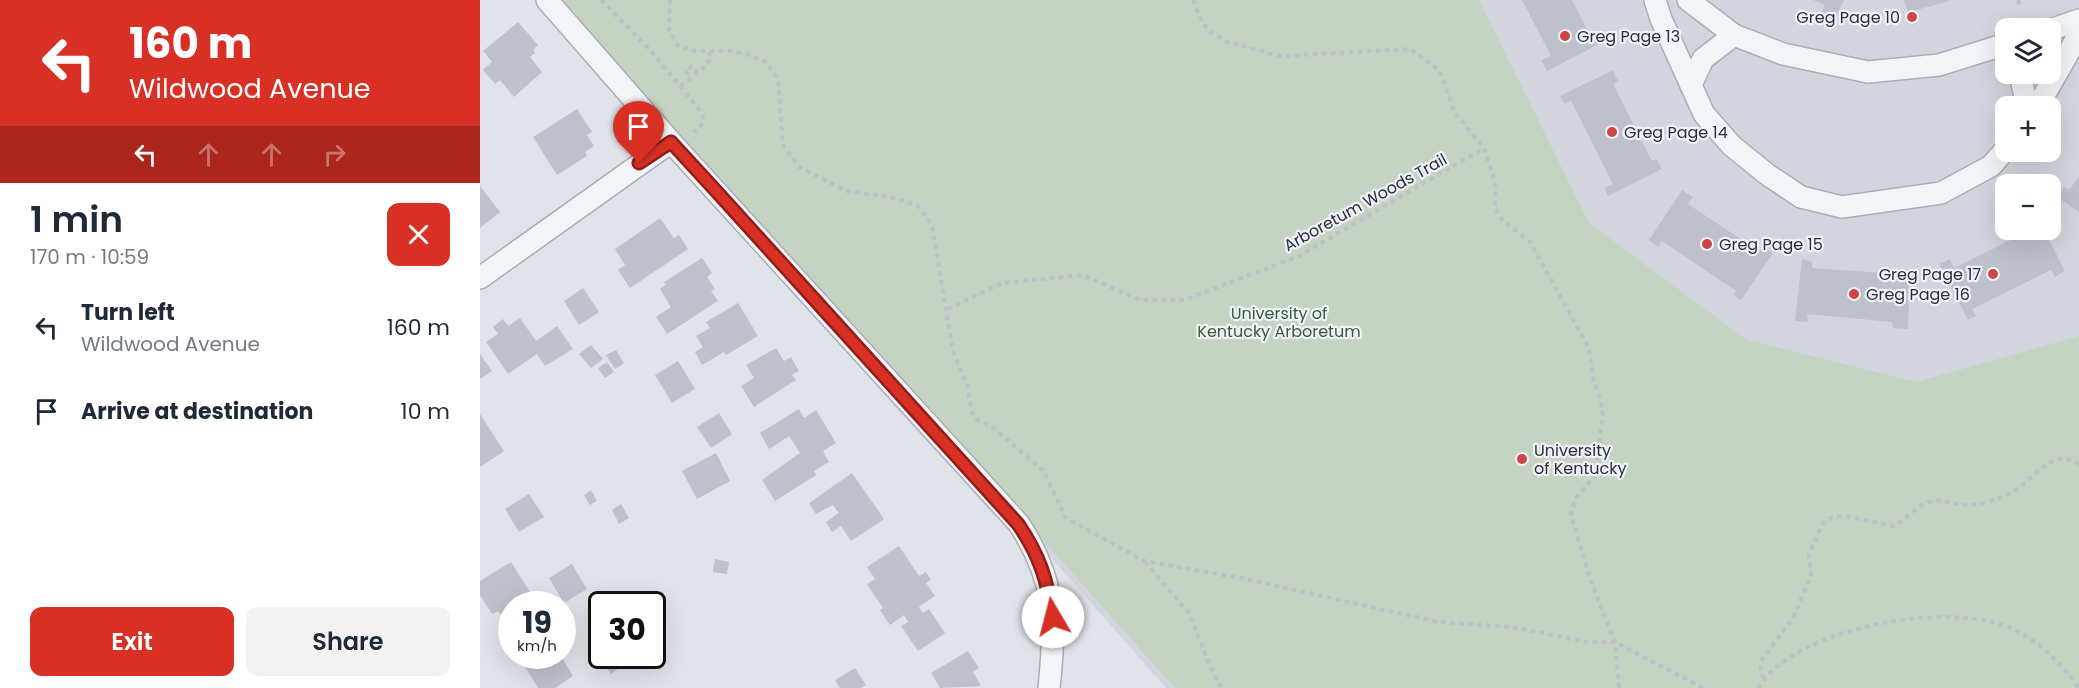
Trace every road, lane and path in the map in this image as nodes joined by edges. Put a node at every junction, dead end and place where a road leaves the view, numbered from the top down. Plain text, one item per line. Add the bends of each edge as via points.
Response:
1 (547, 0) edge
2 (602, 0) edge
3 (670, 0) edge
4 (1193, 0) edge
5 (1655, 0) edge
6 (1688, 0) edge
7 (2018, 0) edge
8 (2020, 9) dead end
9 (2079, 20) edge
10 (2061, 26) edge
11 (2079, 34) edge
12 (1734, 35) junction
13 (1995, 50) edge
14 (709, 52) junction
15 (1691, 85) junction
16 (680, 86) junction
17 (2044, 96) edge
18 (671, 142) junction
19 (1484, 148) junction
20 (1995, 161) edge
21 (480, 278) edge
22 (948, 309) junction
23 (2079, 464) edge
24 (1144, 561) junction
25 (1615, 642) junction
26 (1764, 678) junction
27 (1049, 688) edge
28 (1222, 688) edge
29 (1619, 688) edge
30 (1703, 688) edge
31 (1758, 688) edge
32 (2079, 688) edge

1 - 18 street
2 - 16 path
3 - 14 path via 672,39 679,47
4 - 19 path via 1210,32 1228,42 1279,56 1410,50 1440,71 1454,112
5 - 15 street
6 - 12 street
7 - 8 path
9 - 10 street
11 - 17 street
12 - 13 street via 1783,54 1868,72 1939,65
12 - 15 street via 1703,59
14 - 16 path via 707,66 697,73 692,66 685,70 691,78
14 - 22 path via 749,55 766,62 774,72 783,145 799,167 847,191 890,197 918,206 932,225
15 - 20 street via 1704,114 1732,146 1801,197 1842,207 1941,193
16 - 18 path via 704,120 690,135
18 - 21 street
18 - 27 street via 1018,524 1035,551 1048,586 1053,646
19 - 22 path, Arboretum Woods Trail via 1299,255 1184,300 1140,300 1083,274 1002,283
19 - 25 path via 1495,182 1495,208 1502,220 1530,242 1590,348 1593,377 1603,410 1599,447 1594,477 1576,497 1571,515
22 - 24 path via 953,352 977,420 991,426 1044,471 1065,518
23 - 26 path via 2057,459 2010,493 1977,505 1935,500 1894,526 1843,516 1823,523 1809,554 1811,576 1793,618 1761,661
24 - 25 path via 1246,579 1438,622 1512,627 1588,642
24 - 28 path via 1189,613
25 - 29 path
25 - 30 path
26 - 31 path
26 - 32 path via 1807,647 1861,628 1907,618 1944,617 1979,619 2014,630 2057,659

